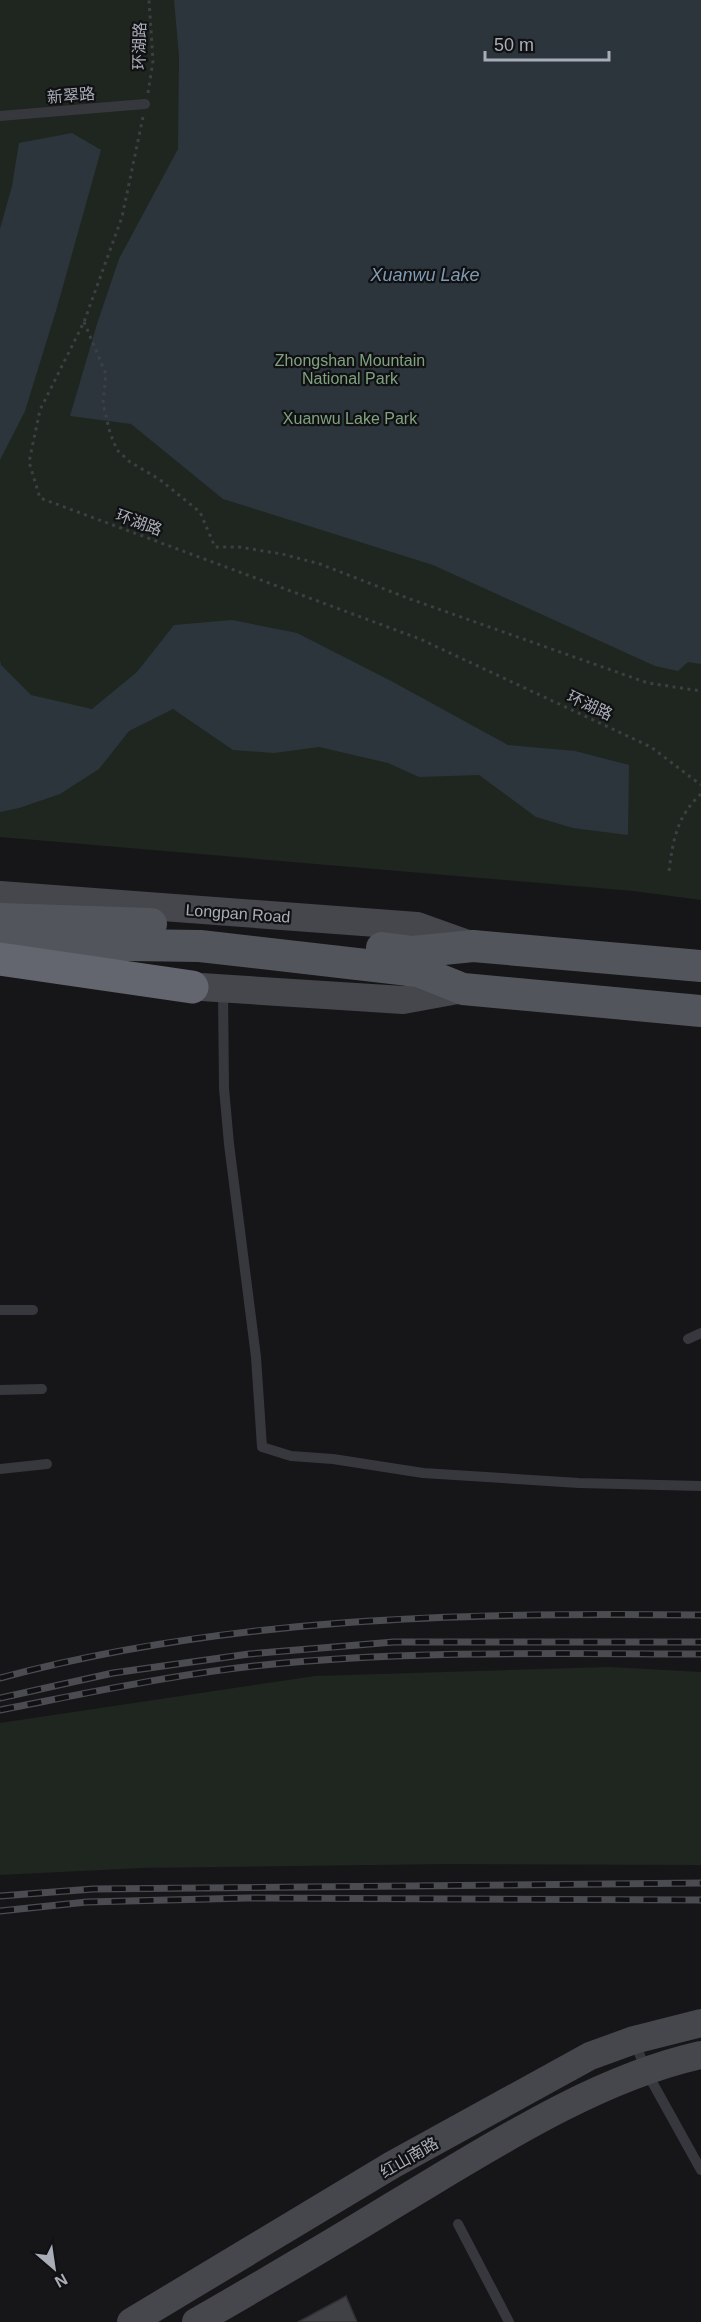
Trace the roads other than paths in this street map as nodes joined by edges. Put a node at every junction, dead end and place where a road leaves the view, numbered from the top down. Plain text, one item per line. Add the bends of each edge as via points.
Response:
1 (146, 104) road end
2 (0, 116) edge
3 (0, 895) edge
4 (0, 920) edge
5 (0, 941) edge
6 (473, 946) junction
7 (0, 959) edge
8 (415, 962) junction
9 (701, 966) edge
10 (0, 973) edge
11 (208, 988) junction
12 (463, 988) junction
13 (701, 1011) edge
14 (0, 1310) edge
15 (33, 1310) dead end
16 (701, 1333) edge
17 (688, 1339) dead end
18 (0, 1389) edge
19 (42, 1389) dead end
20 (47, 1464) dead end
21 (0, 1469) edge
22 (701, 1486) edge
23 (701, 2023) edge
24 (634, 2040) junction
25 (701, 2055) edge
26 (646, 2071) junction
27 (701, 2170) edge
28 (458, 2224) dead end
29 (131, 2322) edge
30 (196, 2322) edge
31 (509, 2322) edge

1 - 2 lane, 新翠路
3 - 6 main road, Longpan Road via 417,926
4 - 8 main road, Longpan Road via 201,925
5 - 8 main road, Longpan Road via 200,946
6 - 8 main road, Longpan Road
6 - 9 main road, Longpan Road
7 - 11 highway
8 - 12 main road, Longpan Road
10 - 11 main road, Longpan Road
11 - 12 main road, Longpan Road via 404,1000
11 - 22 lane via 224,1088 256,1358 262,1446 291,1456 423,1473
12 - 13 main road, Longpan Road
14 - 15 lane
16 - 17 lane
18 - 19 lane
20 - 21 lane
23 - 24 main road, 红山南路
24 - 26 lane
24 - 29 main road, 红山南路 via 590,2056 392,2165
25 - 26 main road, 红山南路
26 - 27 lane
26 - 30 main road, 红山南路 via 593,2093 476,2155
28 - 31 lane

